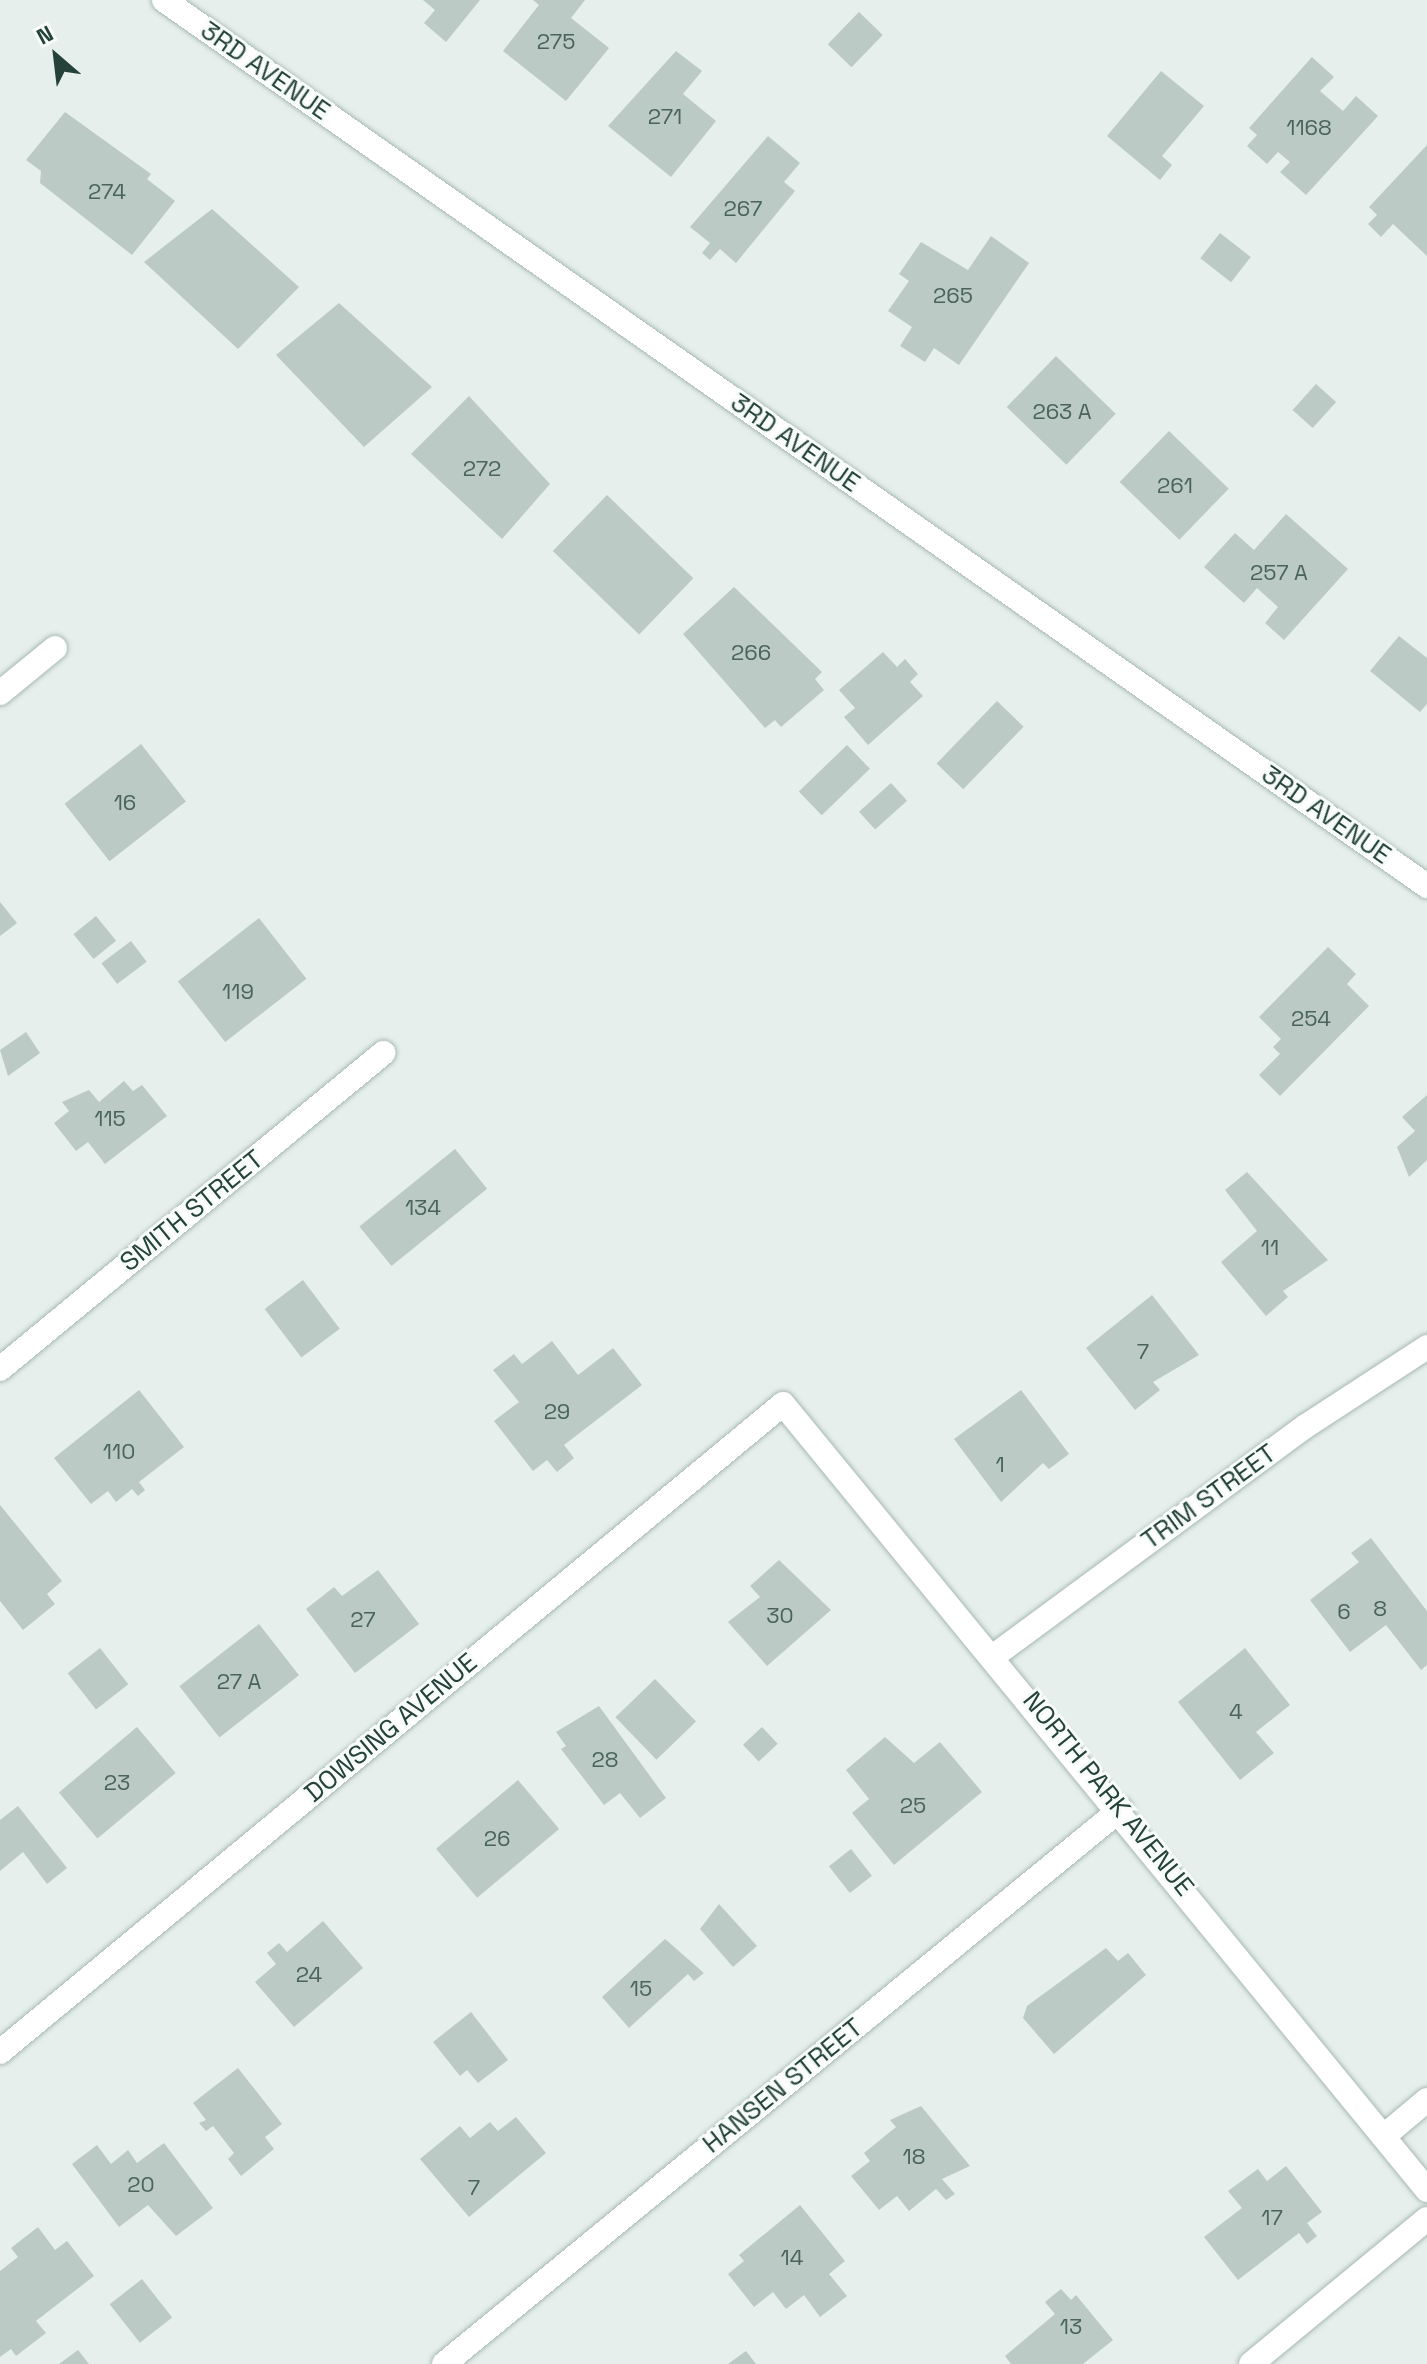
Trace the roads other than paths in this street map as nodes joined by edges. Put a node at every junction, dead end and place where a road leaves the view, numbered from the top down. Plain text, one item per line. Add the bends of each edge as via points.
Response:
1 (164, 0) edge
2 (55, 648) dead end
3 (0, 693) edge
4 (1427, 886) edge
5 (384, 1053) dead end
6 (1427, 1347) edge
7 (0, 1369) edge
8 (783, 1404) joint
9 (995, 1655) junction
10 (1121, 1809) junction
11 (0, 2052) edge
12 (1427, 2100) edge
13 (1384, 2136) junction
14 (1427, 2190) edge
15 (1427, 2219) edge
16 (444, 2364) edge
17 (1251, 2364) edge

1 - 4 street, 3RD AVENUE
2 - 3 street
5 - 7 street, SMITH STREET
6 - 9 street, TRIM STREET via 1306,1426
8 - 9 street, NORTH PARK AVENUE
8 - 11 street, DOWSING AVENUE
9 - 10 street, NORTH PARK AVENUE
10 - 13 street, NORTH PARK AVENUE
10 - 16 street, HANSEN STREET
12 - 13 street
13 - 14 street, NORTH PARK AVENUE
15 - 17 street

